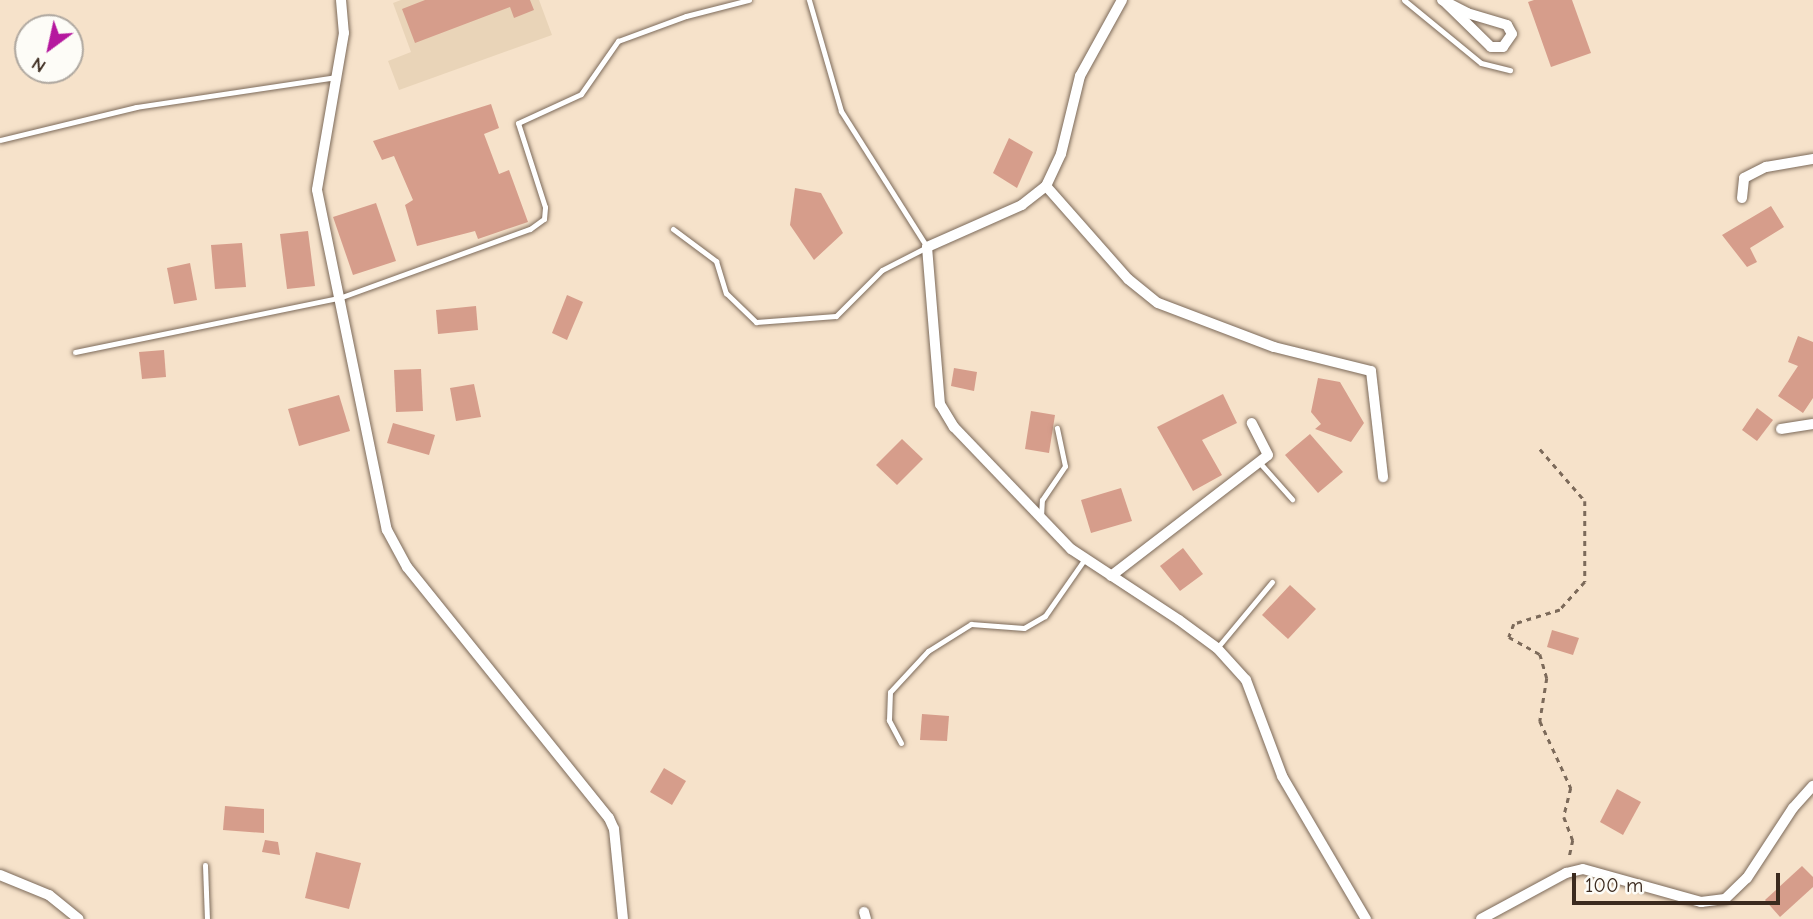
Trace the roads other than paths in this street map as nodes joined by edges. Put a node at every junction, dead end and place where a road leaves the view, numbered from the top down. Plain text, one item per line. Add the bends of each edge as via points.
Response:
1 (341, 0) edge
2 (749, 0) edge
3 (809, 0) edge
4 (1122, 0) edge
5 (1404, 0) edge
6 (1443, 1) edge
7 (1510, 70) dead end
8 (336, 76) junction
9 (0, 140) edge
10 (1813, 159) edge
11 (1046, 186) junction
12 (1742, 198) dead end
13 (673, 229) dead end
14 (927, 247) junction
15 (339, 298) junction
16 (75, 352) dead end
17 (1252, 423) dead end
18 (1813, 424) edge
19 (1057, 428) dead end
20 (1781, 429) dead end
21 (1259, 462) junction
22 (1383, 477) dead end
23 (1292, 499) dead end
24 (1041, 517) junction
25 (1084, 560) junction
26 (1111, 576) junction
27 (1272, 582) dead end
28 (1217, 648) junction
29 (901, 743) dead end
30 (1813, 786) edge
31 (205, 865) dead end
32 (0, 876) edge
33 (79, 919) edge
34 (207, 919) edge
35 (624, 919) edge
36 (1366, 919) edge
37 (1481, 919) edge

1 - 8 street via 344,33
2 - 15 lane via 663,23 618,41 581,94 518,124 545,207 544,219 530,229
3 - 14 lane via 842,111
4 - 11 street via 1080,76 1061,154
5 - 7 lane via 1481,63
6 - 6 street via 1507,25 1513,34 1503,47 1491,47
8 - 9 lane via 136,107
8 - 15 street via 317,190
10 - 12 street via 1766,167 1744,178
11 - 14 street via 1022,205
11 - 22 street via 1128,279 1158,303 1274,347 1373,373
13 - 14 lane via 716,261 726,293 756,322 836,316 882,270
14 - 24 street via 940,404 954,427
15 - 16 lane
15 - 35 street via 377,494 392,544 609,818
17 - 21 street via 1268,455
18 - 20 street
19 - 24 lane via 1065,466 1042,500
21 - 23 lane
21 - 26 street
24 - 25 street
25 - 26 street
25 - 29 lane via 1045,616 1024,628 971,624 928,651 890,692 889,720
26 - 28 street
27 - 28 lane
28 - 36 street via 1253,691 1286,784
30 - 37 street via 1736,892 1725,899 1701,902 1599,870 1566,873
31 - 34 lane
32 - 33 street via 49,895

